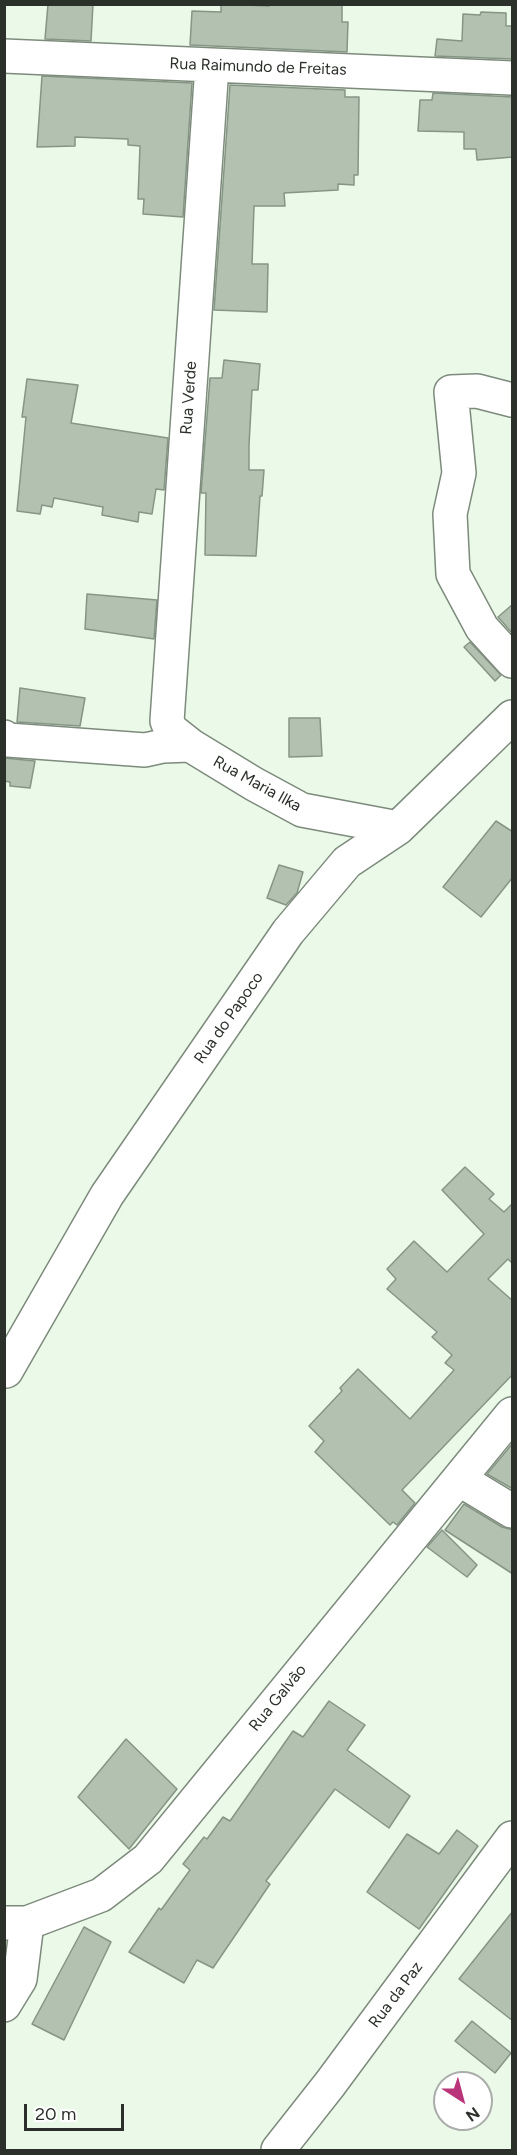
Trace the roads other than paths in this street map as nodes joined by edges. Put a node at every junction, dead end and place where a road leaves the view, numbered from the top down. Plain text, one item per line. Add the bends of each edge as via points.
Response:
1 (4, 56) edge
2 (212, 66) junction
3 (513, 78) edge
4 (513, 400) edge
5 (513, 661) edge
6 (513, 717) edge
7 (4, 737) edge
8 (181, 738) junction
9 (398, 828) junction
10 (6, 1371) dead end
11 (513, 1414) edge
12 (459, 1479) junction
13 (513, 1511) edge
14 (513, 1838) edge
15 (16, 1923) edge
16 (4, 2005) edge
17 (278, 2151) edge

1 - 2 street, Rua Raimundo de Freitas
2 - 3 street, Rua Raimundo de Freitas
2 - 8 street, Rua Verde via 167,713 167,721
4 - 5 street via 477,391 451,392 459,473 450,514 453,574 482,628
6 - 9 street, Rua do Papoco
7 - 8 street via 145,750
8 - 9 street, Rua Maria Ilka via 302,810
9 - 10 street, Rua do Papoco via 347,862 288,932 107,1195
11 - 12 street, Rua Galvão
12 - 13 street
12 - 15 street, Rua Galvão via 148,1858 101,1895
14 - 17 street, Rua da Paz
15 - 16 street via 20,1979

